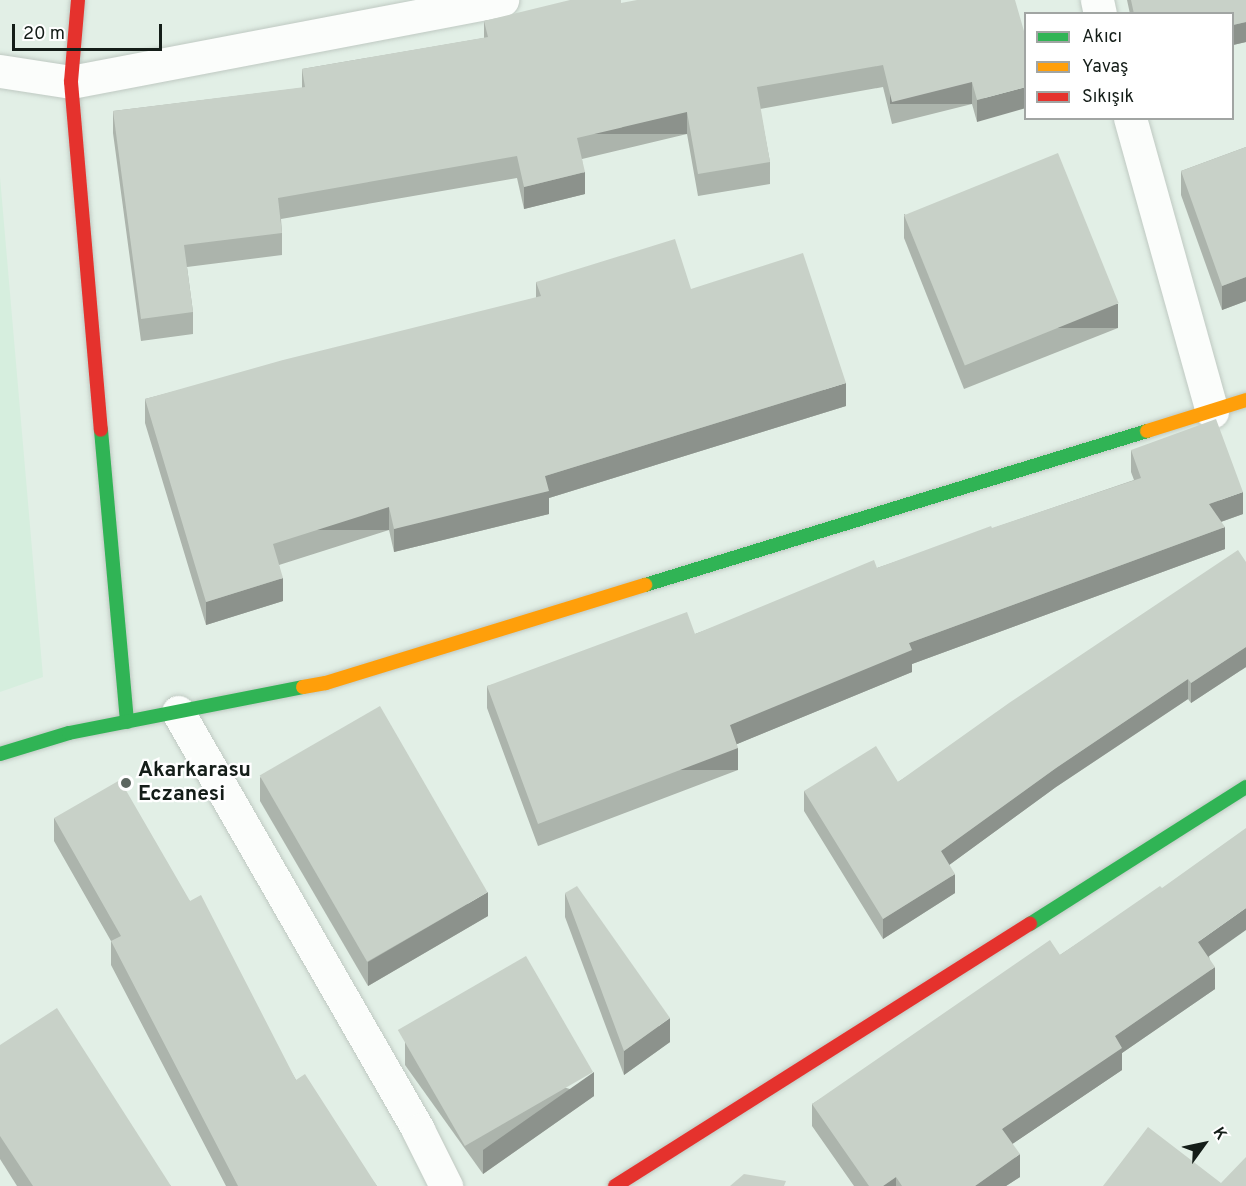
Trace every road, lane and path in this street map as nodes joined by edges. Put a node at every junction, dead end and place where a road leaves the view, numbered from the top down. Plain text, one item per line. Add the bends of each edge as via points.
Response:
1 (78, 0) edge
2 (502, 0) edge
3 (0, 71) edge
4 (71, 82) junction
5 (1131, 120) edge
6 (1246, 400) edge
7 (1212, 412) junction
8 (178, 712) junction
9 (127, 722) junction
10 (0, 754) edge
11 (1246, 787) edge
12 (447, 1186) edge
13 (615, 1186) edge

1 - 4 street
2 - 4 street
3 - 4 street
4 - 9 street
5 - 7 street
6 - 7 street
7 - 8 street via 326,683
8 - 9 street
8 - 12 street
9 - 10 street
11 - 13 street

